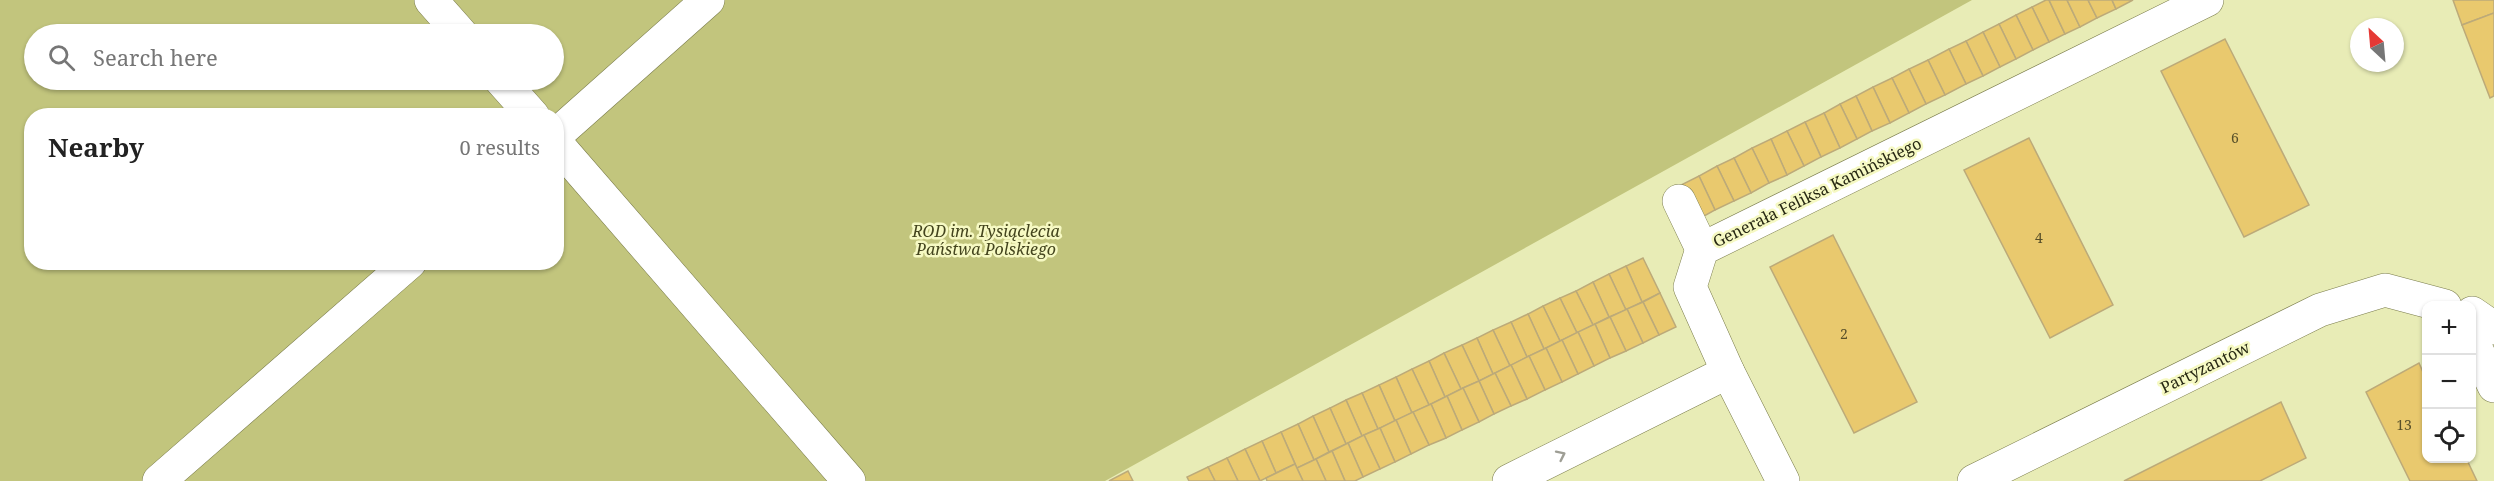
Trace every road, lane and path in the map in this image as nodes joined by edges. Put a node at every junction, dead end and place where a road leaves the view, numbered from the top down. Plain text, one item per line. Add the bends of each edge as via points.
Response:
1 (431, 0) edge
2 (708, 0) edge
3 (2207, 0) edge
4 (452, 24) edge
5 (510, 90) edge
6 (525, 108) edge
7 (564, 128) edge
8 (564, 152) edge
9 (1679, 201) dead end
10 (1702, 249) junction
11 (401, 270) edge
12 (2426, 301) edge
13 (2476, 316) edge
14 (2494, 328) edge
15 (2476, 348) edge
16 (1728, 372) junction
17 (2494, 386) edge
18 (159, 481) edge
19 (849, 481) edge
20 (1509, 481) edge
21 (1783, 481) edge
22 (1974, 481) edge

1 - 4 street
2 - 7 street
3 - 10 street, Generała Feliksa Kamińskiego
5 - 6 street
8 - 19 street
9 - 10 street
10 - 16 street, Generała Feliksa Kamińskiego via 1690,287
11 - 18 street
12 - 22 street, Partyzantów via 2385,290 2320,310
13 - 14 street
15 - 17 street
20 -> 16 street
16 - 21 street, Generała Feliksa Kamińskiego

